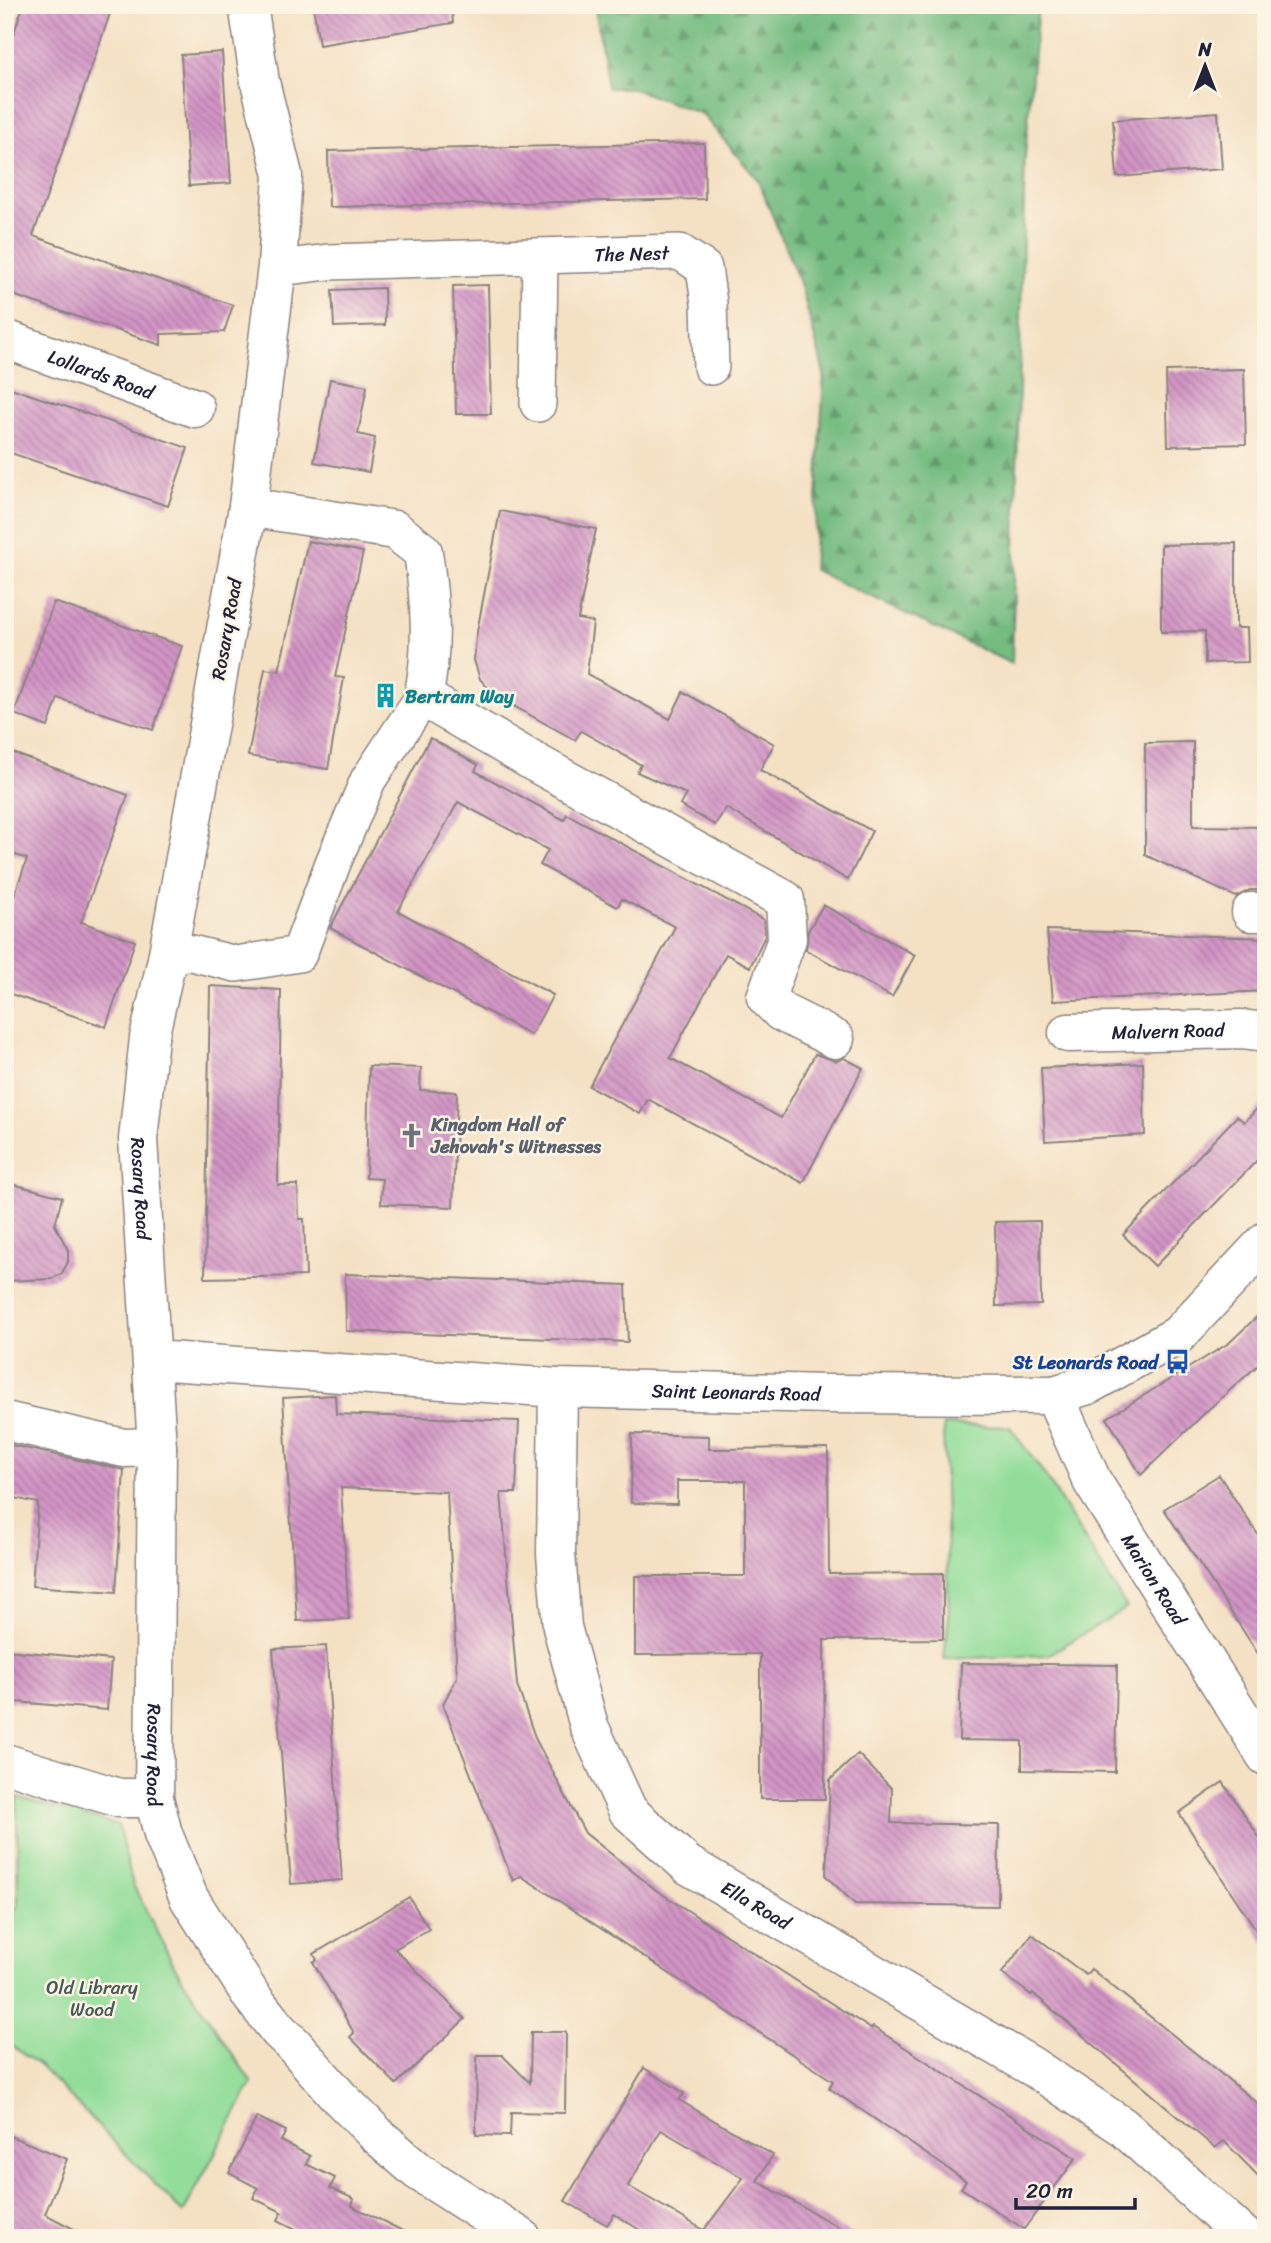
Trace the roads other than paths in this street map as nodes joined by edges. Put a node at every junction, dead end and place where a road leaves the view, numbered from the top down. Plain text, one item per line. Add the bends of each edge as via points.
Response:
1 (248, 5) edge
2 (540, 256) junction
3 (277, 266) junction
4 (5, 339) edge
5 (711, 367) dead end
6 (538, 404) dead end
7 (195, 408) dead end
8 (248, 507) junction
9 (423, 696) junction
10 (167, 959) junction
11 (1266, 1032) edge
12 (1068, 1033) dead end
13 (835, 1039) dead end
14 (1266, 1241) edge
15 (153, 1360) junction
16 (558, 1388) junction
17 (1054, 1395) junction
18 (5, 1421) edge
19 (157, 1447) junction
20 (1266, 1756) edge
21 (5, 1763) edge
22 (153, 1798) junction
23 (522, 2238) edge
24 (1246, 2238) edge

1 - 3 street, Rosary Road via 260,82 283,175
2 - 3 street, The Nest
2 - 5 street, The Nest via 680,252 704,268
2 - 6 street
3 - 8 street, Rosary Road
4 - 7 street, Lollards Road
8 - 9 street via 395,530 423,552 429,669
8 - 10 street, Rosary Road
9 - 10 street via 368,780 299,954 236,964 187,952
9 - 13 street via 785,900 787,939 766,997 780,1012
10 - 15 street, Rosary Road via 149,1038 138,1139
11 - 12 street, Malvern Road via 1241,1028
14 - 17 street, Saint Leonards Road via 1178,1335 1088,1385
15 - 16 street, Saint Leonards Road
15 - 19 street, Rosary Road
16 - 17 street, Saint Leonards Road
16 - 24 street, Ella Road via 556,1554 562,1628 589,1726 628,1811 688,1865 1033,2067 1122,2126
17 - 20 street, Marion Road via 1092,1481
18 - 19 street via 124,1447
19 - 22 street, Rosary Road
21 - 22 street via 119,1798
22 - 23 street, Rosary Road via 189,1898 279,2031 339,2097 418,2171

